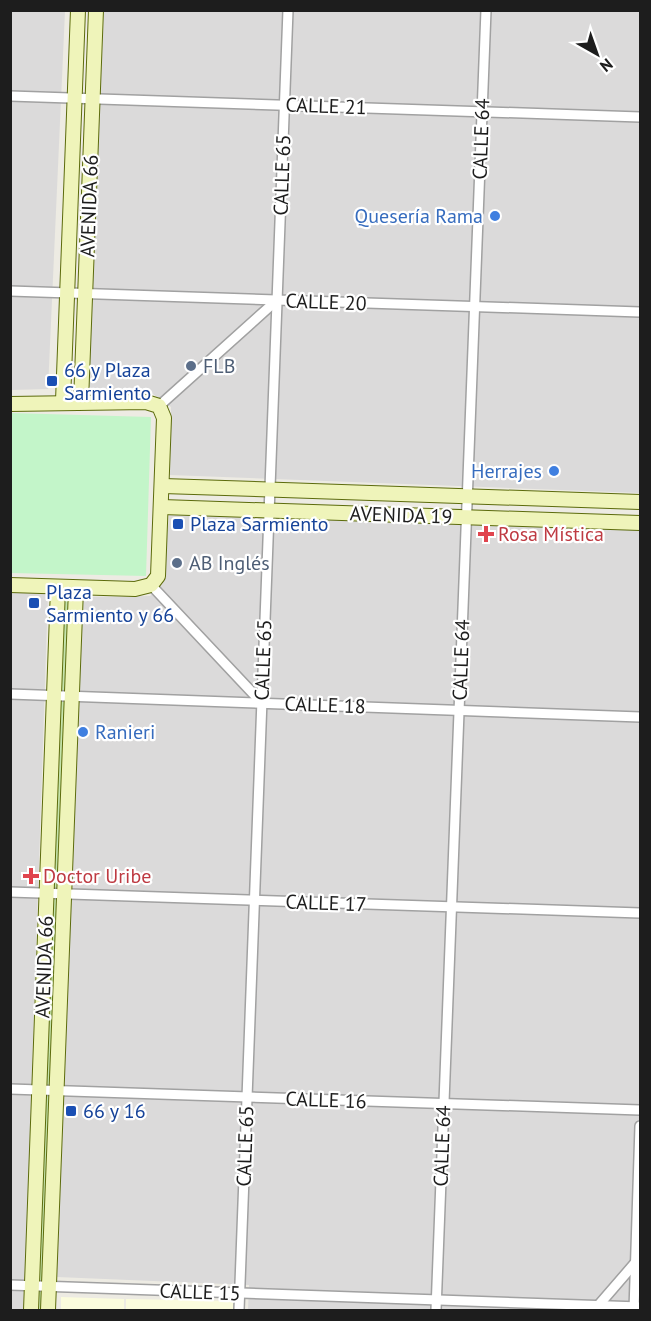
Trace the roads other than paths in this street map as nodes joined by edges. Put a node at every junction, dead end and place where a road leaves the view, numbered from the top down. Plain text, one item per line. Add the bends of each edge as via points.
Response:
1 (78, 10) edge
2 (96, 10) edge
3 (288, 10) edge
4 (486, 10) edge
5 (10, 96) edge
6 (75, 98) junction
7 (93, 98) junction
8 (285, 105) junction
9 (482, 111) junction
10 (640, 117) edge
11 (10, 291) edge
12 (67, 293) junction
13 (86, 294) junction
14 (277, 300) junction
15 (475, 307) junction
16 (640, 312) edge
17 (63, 401) junction
18 (81, 402) junction
19 (10, 404) edge
20 (159, 406) junction
21 (163, 486) junction
22 (270, 489) junction
23 (467, 496) junction
24 (640, 502) edge
25 (162, 507) junction
26 (269, 510) junction
27 (466, 517) junction
28 (640, 523) edge
29 (10, 585) edge
30 (151, 585) junction
31 (58, 588) junction
32 (76, 589) junction
33 (10, 694) edge
34 (54, 696) junction
35 (72, 696) junction
36 (262, 703) junction
37 (459, 710) junction
38 (640, 717) edge
39 (10, 892) edge
40 (47, 893) junction
41 (64, 894) junction
42 (254, 900) junction
43 (452, 907) junction
44 (640, 913) edge
45 (10, 1089) edge
46 (39, 1090) junction
47 (56, 1091) junction
48 (247, 1097) junction
49 (444, 1104) junction
50 (640, 1110) edge
51 (640, 1126) edge
52 (638, 1261) edge
53 (10, 1285) edge
54 (32, 1286) junction
55 (49, 1287) junction
56 (239, 1293) junction
57 (436, 1300) junction
58 (596, 1308) edge
59 (636, 1308) edge
60 (31, 1311) edge
61 (48, 1311) edge
62 (239, 1311) edge
63 (436, 1311) edge

1 - 6 main road, AVENIDA 66
2 - 7 main road, AVENIDA 66
3 - 8 street, CALLE 65
4 - 9 street, CALLE 64
5 - 6 street, CALLE 21
6 - 7 street, CALLE 21
6 - 12 main road, AVENIDA 66
7 - 8 street, CALLE 21
7 - 13 main road, AVENIDA 66
8 - 9 street, CALLE 21
8 - 14 street, CALLE 65
9 - 10 street, CALLE 21
9 - 15 street, CALLE 64
11 - 12 street, CALLE 20
12 - 13 street, CALLE 20
12 - 17 main road, AVENIDA 66
13 - 14 street, CALLE 20
13 - 18 main road, AVENIDA 66
14 - 15 street, CALLE 20
14 - 20 street
14 - 22 street, CALLE 65
15 - 16 street, CALLE 20
15 - 23 street, CALLE 64
17 - 18 main road
17 - 19 main road
18 - 20 main road via 146,402
20 - 21 main road via 164,418
21 - 22 main road, AVENIDA 19
21 - 25 main road
22 - 23 main road, AVENIDA 19
22 - 26 street, CALLE 65
23 - 24 main road, AVENIDA 19
23 - 27 street, CALLE 64
25 - 26 main road, AVENIDA 19
25 - 30 main road via 158,576
26 - 27 main road, AVENIDA 19
26 - 36 street, CALLE 65
27 - 28 main road, AVENIDA 19
27 - 37 street, CALLE 64
29 - 31 main road
30 - 32 main road via 135,589
30 - 36 street
31 - 32 main road
31 - 34 main road, AVENIDA 66
32 - 35 main road, AVENIDA 66
33 - 34 street, CALLE 18
34 - 35 street, CALLE 18
34 - 40 main road, AVENIDA 66
35 - 36 street, CALLE 18
35 - 41 main road, AVENIDA 66
36 - 37 street, CALLE 18
36 - 42 street, CALLE 65
37 - 38 street, CALLE 18
37 - 43 street, CALLE 64
39 - 40 street, CALLE 17
40 - 41 street, CALLE 17
40 - 46 main road, AVENIDA 66
41 - 42 street, CALLE 17
41 - 47 main road, AVENIDA 66
42 - 43 street, CALLE 17
42 - 48 street, CALLE 65
43 - 44 street, CALLE 17
43 - 49 street, CALLE 64
45 - 46 street, CALLE 16
46 - 47 street, CALLE 16
46 - 54 main road, AVENIDA 66
47 - 48 street, CALLE 16
47 - 55 main road, AVENIDA 66
48 - 49 street, CALLE 16
48 - 56 street, CALLE 65
49 - 50 street, CALLE 16
49 - 57 street, CALLE 64
51 - 52 street
52 - 58 street
52 - 59 street
53 - 54 street, CALLE 15
54 - 55 street, CALLE 15
54 - 60 main road, AVENIDA 66
55 - 56 street, CALLE 15
55 - 61 main road, AVENIDA 66
56 - 57 street, CALLE 15
56 - 62 street, CALLE 65
57 - 58 street, CALLE 15
57 - 63 street, CALLE 64
58 - 59 street, CALLE 15

